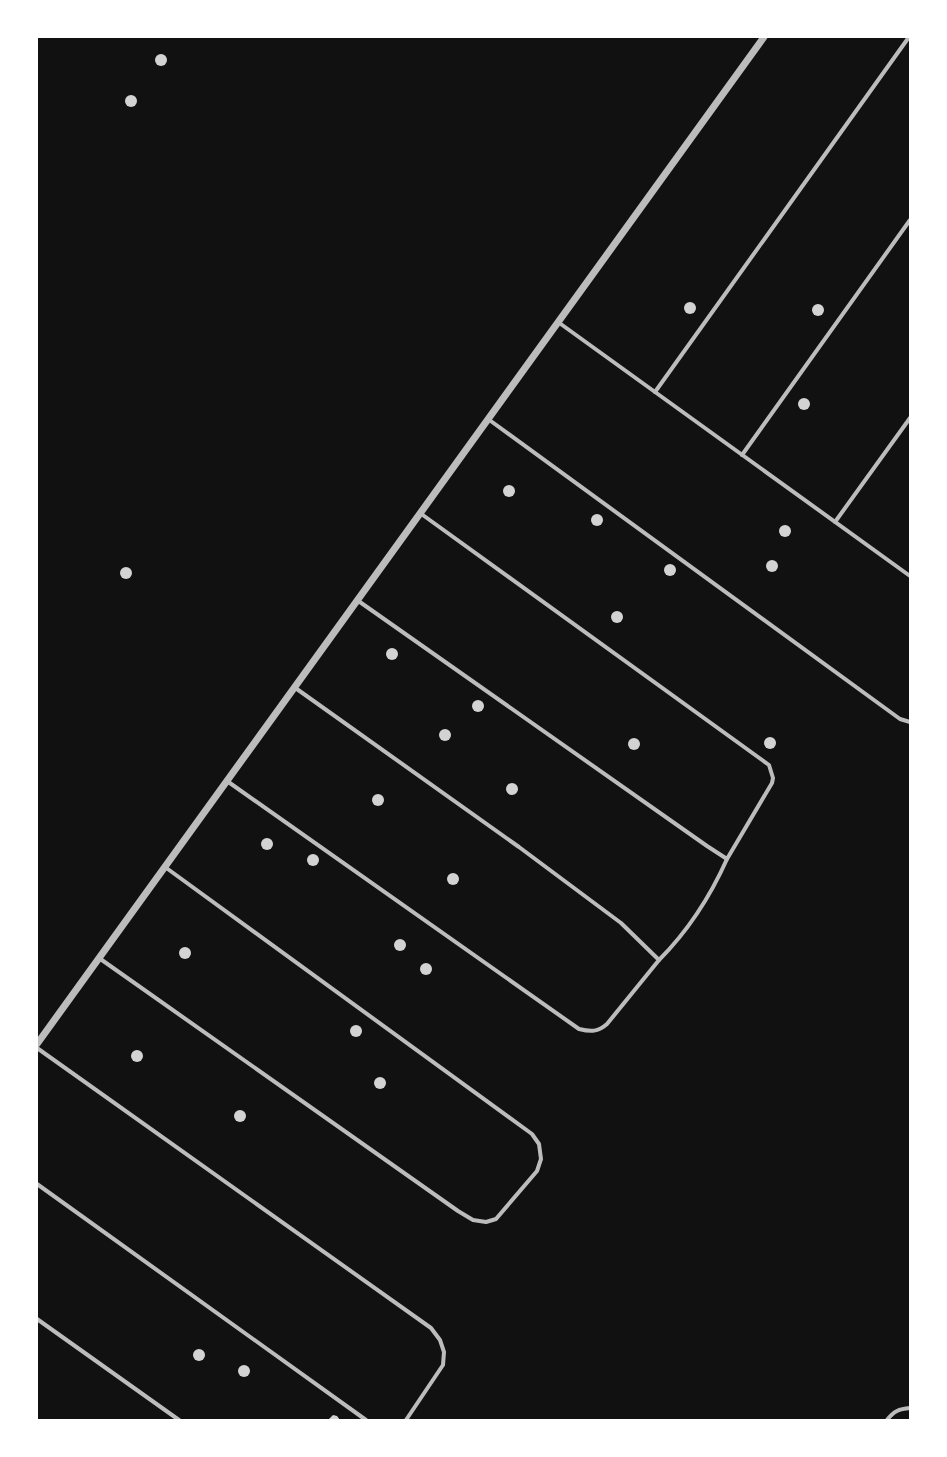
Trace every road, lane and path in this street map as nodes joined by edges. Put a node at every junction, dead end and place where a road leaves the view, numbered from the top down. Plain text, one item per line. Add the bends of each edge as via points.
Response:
1 (764, 37) edge
2 (909, 37) edge
3 (910, 220) edge
4 (558, 322) junction
5 (655, 392) junction
6 (910, 418) edge
7 (488, 419) junction
8 (742, 455) junction
9 (420, 513) junction
10 (835, 522) junction
11 (910, 576) edge
12 (357, 600) junction
13 (294, 687) junction
14 (910, 722) edge
15 (227, 781) junction
16 (727, 859) junction
17 (165, 867) junction
18 (99, 958) junction
19 (659, 960) junction
20 (37, 1044) edge
21 (37, 1048) edge
22 (37, 1184) edge
23 (37, 1319) edge
24 (910, 1408) edge
25 (179, 1420) edge
26 (366, 1420) edge
27 (406, 1420) edge
28 (887, 1420) edge

1 - 4 street
2 - 5 street
3 - 8 street
4 - 5 street
4 - 7 street
5 - 8 street
6 - 10 street
7 - 9 street
7 - 14 street via 900,719
8 - 10 street
9 - 12 street
9 - 16 street via 769,764 772,783
10 - 11 street
12 - 13 street
12 - 16 street
13 - 15 street
13 - 19 street via 621,923
15 - 17 street
15 - 19 street via 579,1029 591,1032 601,1029
16 - 19 street via 709,897 695,918
17 - 18 street
17 - 18 street via 532,1134 539,1144 541,1159 537,1171 496,1219 486,1222 473,1220
18 - 20 street
21 - 27 street via 431,1328 440,1340 444,1352 443,1365
22 - 26 street
23 - 25 street
24 - 28 street via 893,1412

